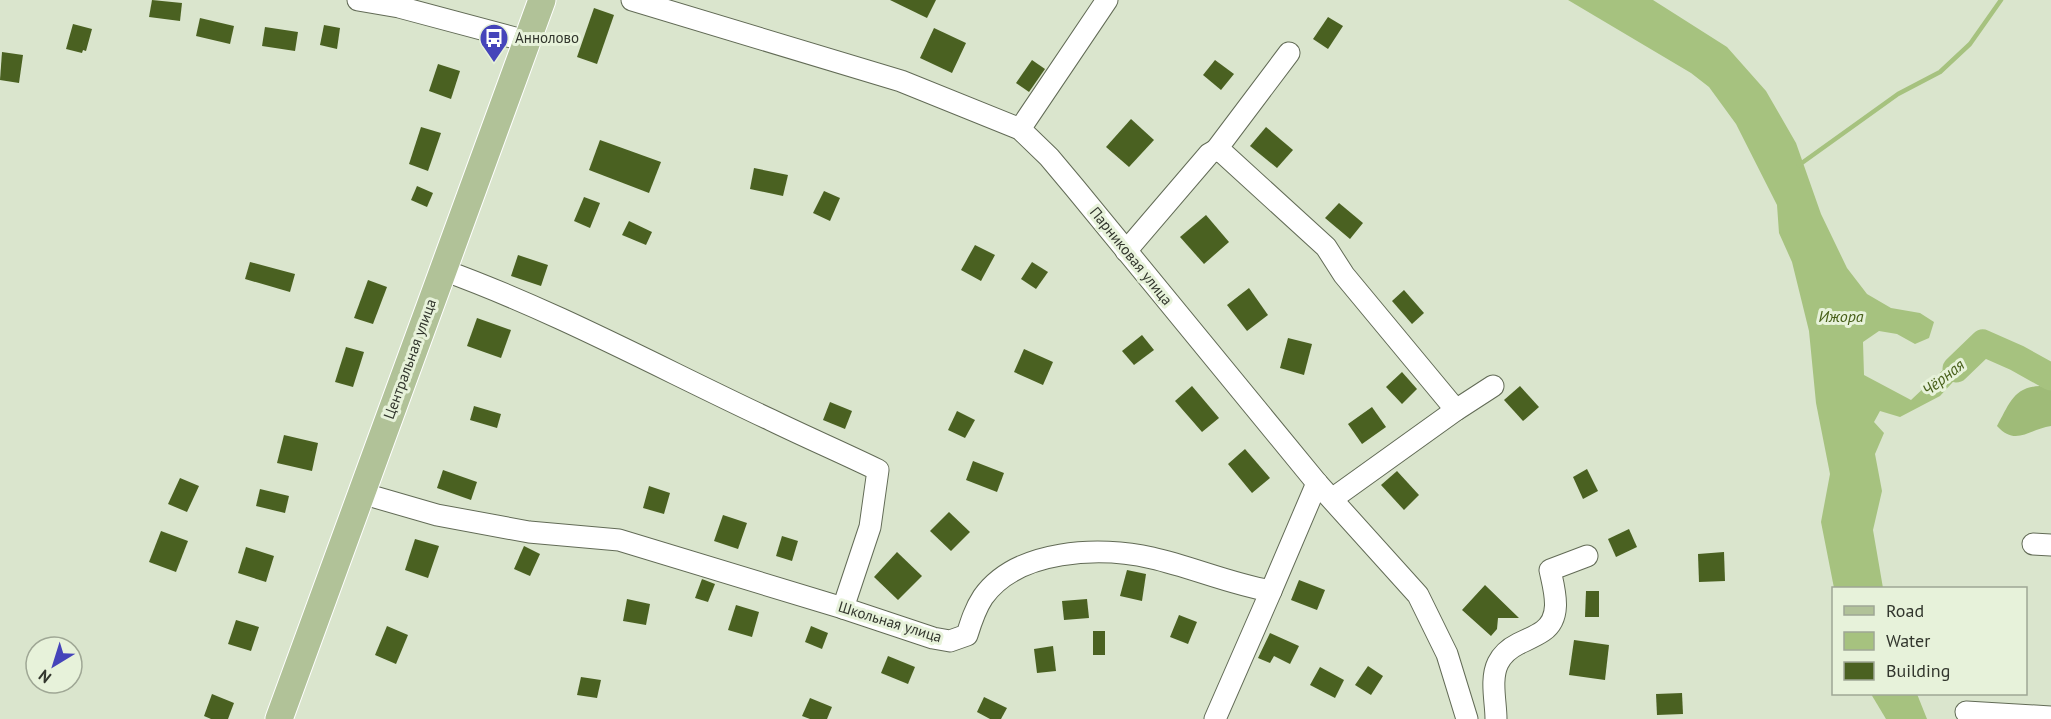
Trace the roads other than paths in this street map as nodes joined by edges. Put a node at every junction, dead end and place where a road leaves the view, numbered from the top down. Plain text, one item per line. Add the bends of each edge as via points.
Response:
1 (358, 0) edge
2 (542, 0) edge
3 (632, 0) edge
4 (1107, 0) edge
5 (396, 4) edge
6 (526, 41) junction
7 (1289, 53) dead end
8 (1020, 129) junction
9 (1216, 150) junction
10 (1126, 251) junction
11 (443, 270) junction
12 (1493, 386) dead end
13 (1456, 410) junction
14 (1317, 483) junction
15 (361, 493) junction
16 (1332, 499) junction
17 (1587, 556) dead end
18 (1271, 591) junction
19 (843, 608) junction
20 (1966, 712) dead end
21 (2051, 717) edge
22 (279, 719) edge
23 (1215, 719) edge
24 (1467, 719) edge
25 (1496, 719) edge

1 - 5 street
2 - 6 main road, Центральная улица
3 - 8 street, Парниковая улица via 902,81
4 - 8 street
5 - 6 street
6 - 11 main road, Центральная улица
7 - 9 street
8 - 10 street, Парниковая улица via 1049,157
9 - 10 street
9 - 13 street via 1326,247 1351,284
10 - 14 street, Парниковая улица
11 - 15 main road, Центральная улица
11 - 19 street via 609,342 878,470 870,526
12 - 13 street
13 - 16 street
14 - 16 street, Парниковая улица
14 - 18 street
15 - 19 street, Школьная улица via 437,515 529,532 619,540
15 - 22 main road, Центральная улица
16 - 24 street, Парниковая улица via 1418,595 1446,654
17 - 25 street via 1550,570 1555,592 1554,615 1544,631 1514,646 1497,665
18 - 19 street, Школьная улица via 1151,557 1083,552 1058,554 1012,573 984,596 967,635 950,641
18 - 23 street
20 - 21 street

